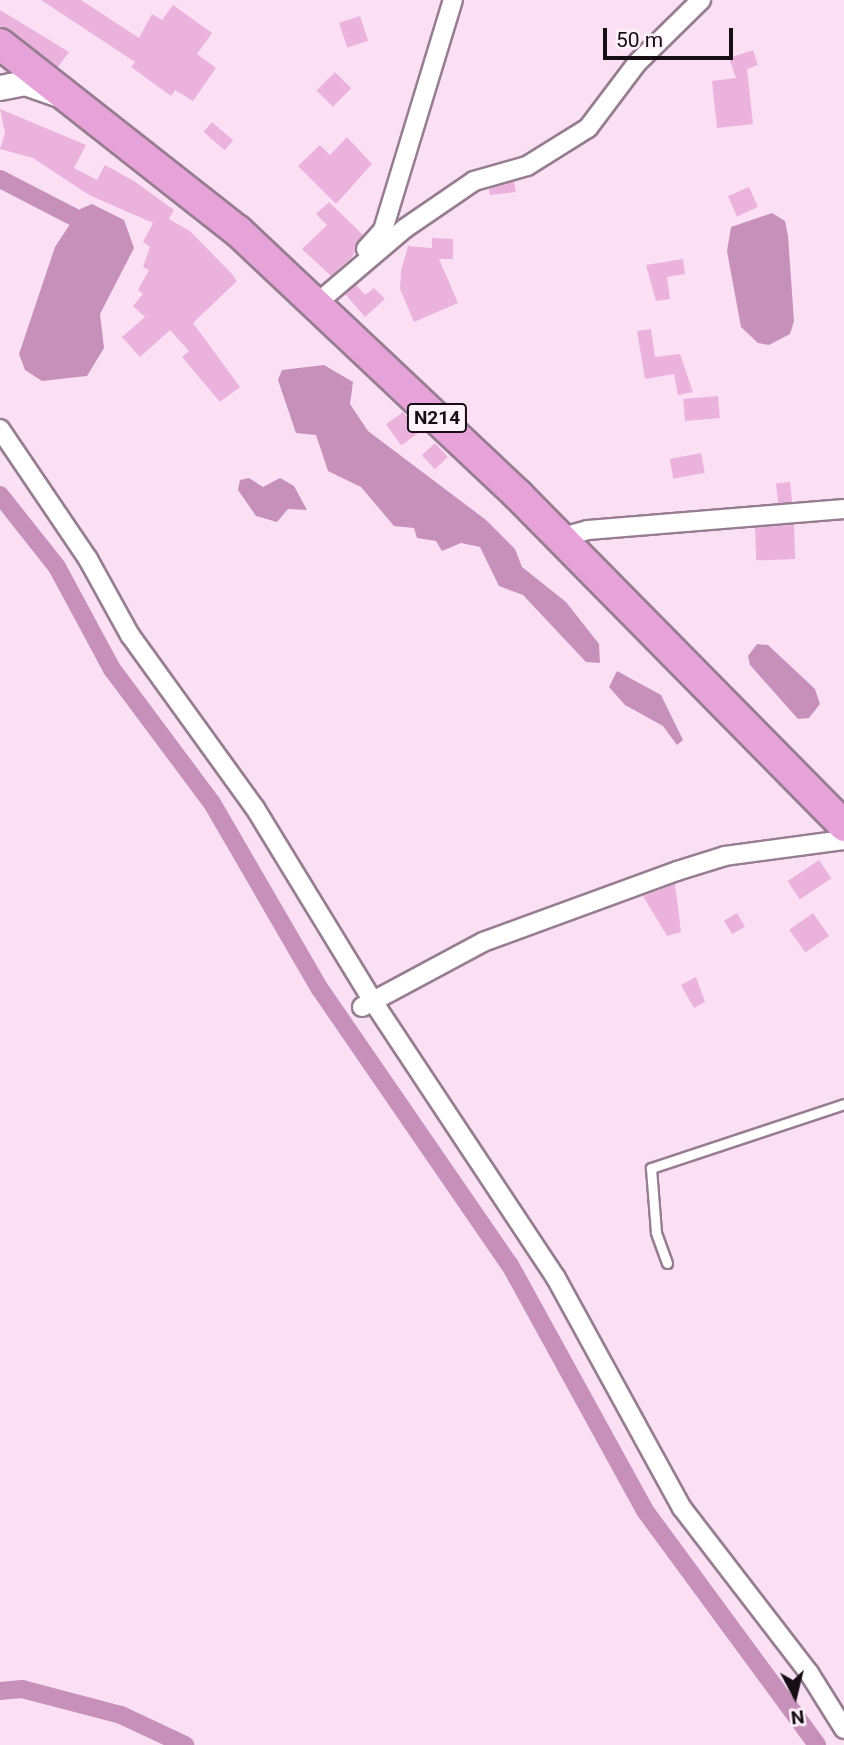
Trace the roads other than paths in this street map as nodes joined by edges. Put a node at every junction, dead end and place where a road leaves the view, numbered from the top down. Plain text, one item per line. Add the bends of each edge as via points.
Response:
1 (453, 0) edge
2 (701, 0) edge
3 (0, 44) edge
4 (0, 88) edge
5 (74, 100) junction
6 (316, 304) junction
7 (0, 429) edge
8 (844, 509) edge
9 (560, 538) junction
10 (844, 826) edge
11 (844, 839) edge
12 (368, 1005) junction
13 (844, 1104) edge
14 (667, 1262) dead end
15 (844, 1729) edge

1 - 6 street via 383,230
2 - 6 street via 637,63 588,128 527,166 474,181 404,229
3 - 5 highway, N214
4 - 5 main road via 25,83
5 - 6 highway, N214 via 238,232
6 - 9 highway, N214
7 - 12 street via 88,559 130,635 255,808
8 - 9 street via 588,530
9 - 10 highway, N214
11 - 12 street via 725,856 677,871 483,942
12 - 15 street via 556,1278 682,1508 809,1673
13 - 14 lane via 651,1168 656,1232

